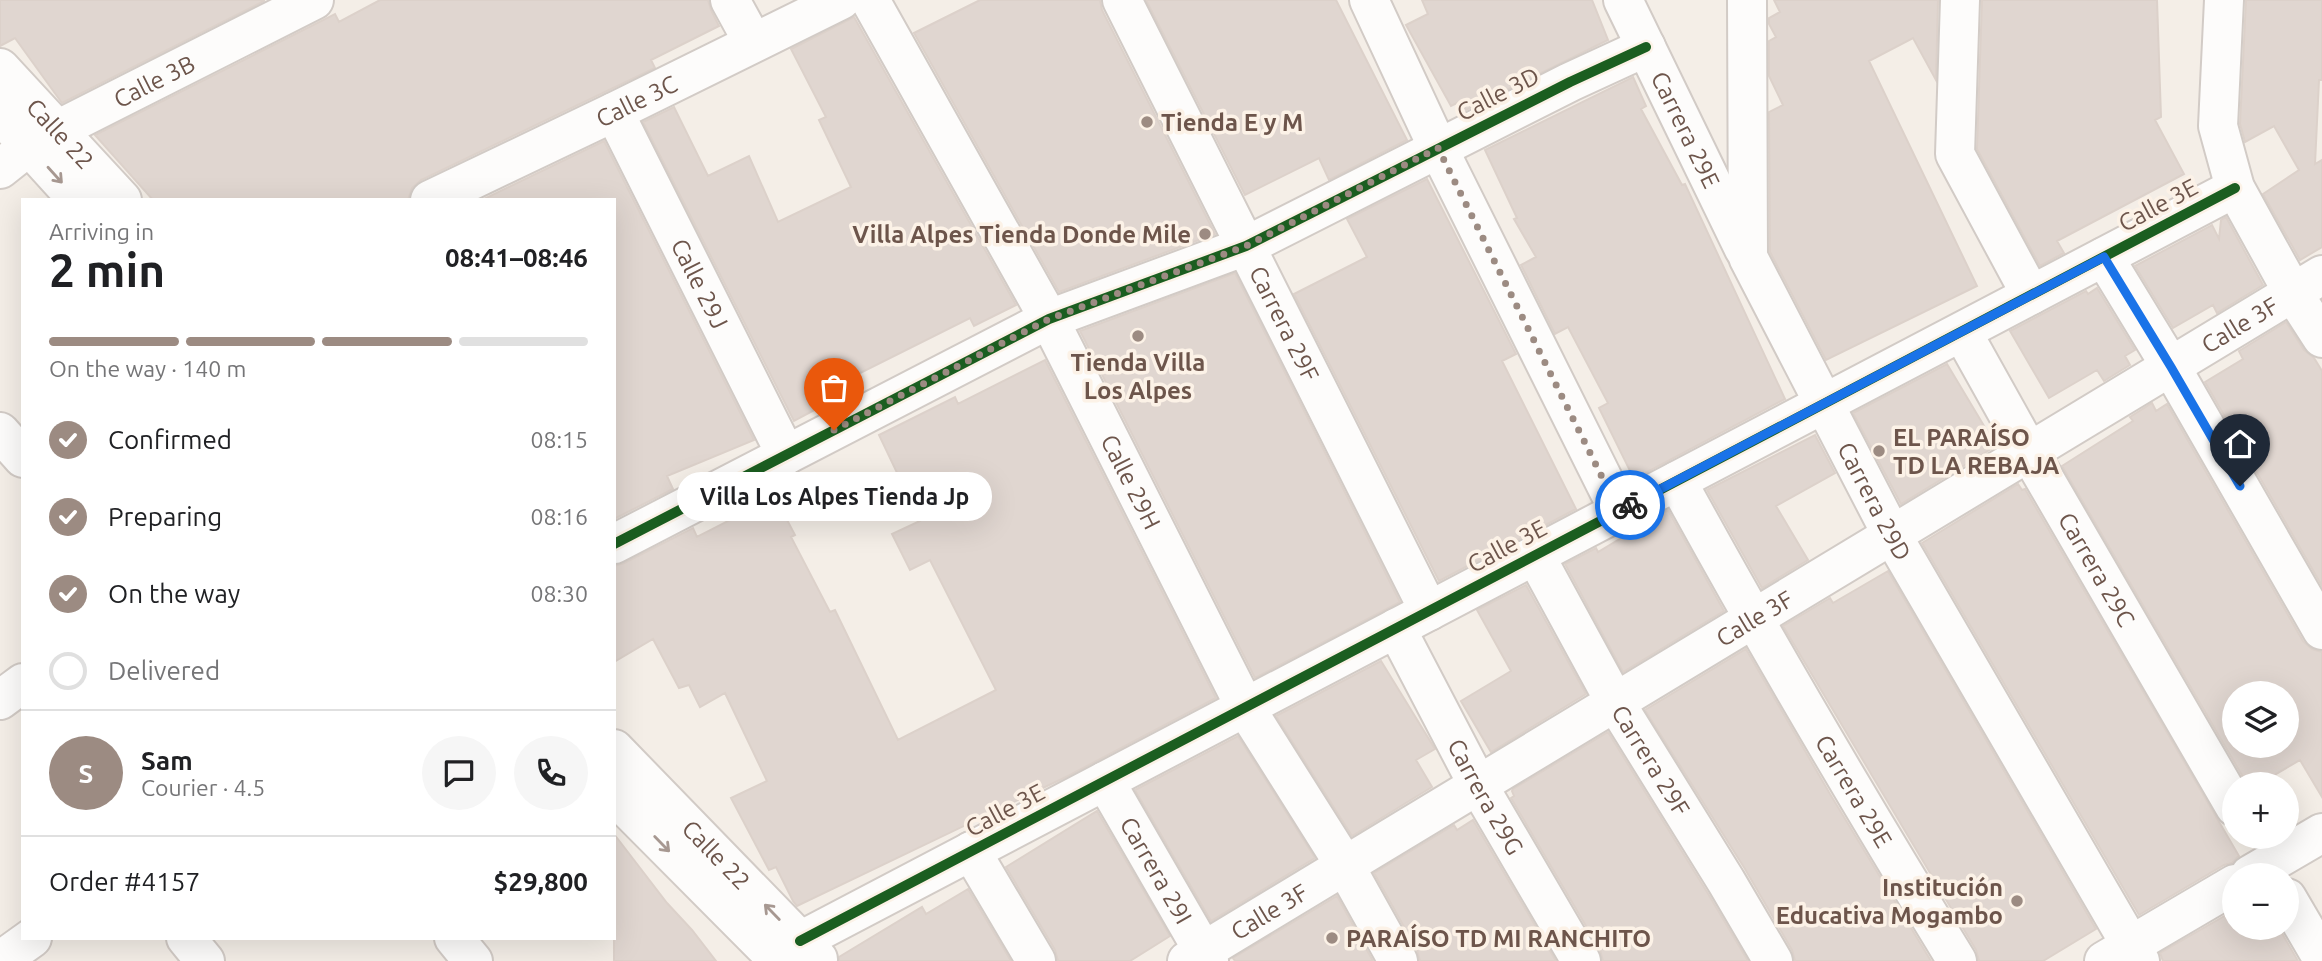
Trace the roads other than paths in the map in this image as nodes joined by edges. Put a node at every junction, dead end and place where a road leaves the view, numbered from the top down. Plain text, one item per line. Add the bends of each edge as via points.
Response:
1 (314, 0) edge
2 (730, 0) edge
3 (841, 0) edge
4 (870, 0) edge
5 (1122, 0) edge
6 (1368, 0) edge
7 (1623, 0) edge
8 (1747, 0) edge
9 (1959, 0) edge
10 (2224, 0) edge
11 (753, 42) junction
12 (1646, 47) junction
13 (0, 68) edge
14 (614, 112) junction
15 (0, 114) edge
16 (29, 148) edge
17 (1438, 148) junction
18 (2235, 188) junction
19 (76, 198) edge
20 (118, 198) edge
21 (435, 198) edge
22 (1246, 246) junction
23 (1748, 257) junction
24 (2104, 257) junction
25 (2307, 284) edge
26 (2031, 295) junction
27 (1049, 319) junction
28 (1962, 331) junction
29 (2322, 338) edge
30 (2171, 367) junction
31 (1824, 404) junction
32 (2029, 452) junction
33 (786, 455) junction
34 (1677, 481) junction
35 (1619, 511) junction
36 (1892, 535) junction
37 (616, 540) edge
38 (1535, 555) junction
39 (1413, 620) junction
40 (1753, 620) junction
41 (2322, 630) edge
42 (21, 684) edge
43 (0, 700) edge
44 (1615, 702) junction
45 (1245, 706) junction
46 (616, 751) edge
47 (1105, 781) junction
48 (1478, 785) junction
49 (2222, 785) edge
50 (616, 797) edge
51 (2322, 833) edge
52 (971, 851) junction
53 (2261, 863) edge
54 (1345, 864) junction
55 (2222, 893) edge
56 (2299, 919) edge
57 (29, 940) edge
58 (188, 940) edge
59 (456, 940) edge
60 (800, 954) edge
61 (2125, 956) edge
62 (1200, 958) edge
63 (2322, 958) edge
64 (0, 961) edge
65 (205, 961) edge
66 (473, 961) edge
67 (1036, 961) edge
68 (1398, 961) edge
69 (1581, 961) edge
70 (1773, 961) edge
71 (1957, 961) edge

1 - 16 street, Calle 3B
2 - 11 street
3 - 11 street, Calle 3C
4 - 27 street, Calle 29H
5 - 22 street, Carrera 29F
6 - 17 street
7 - 12 street, Carrera 29E
8 - 23 street, Carrera 29D
9 - 26 street via 1955,154
10 - 18 street via 2218,126
11 - 14 street, Calle 3C
12 - 17 street, Calle 3D
12 - 23 street, Carrera 29E
13 - 16 street, Calle 22
14 - 21 street, Calle 3C
14 - 33 street, Calle 29J
15 - 16 street, Calle 22
16 -> 19 street, Calle 22
16 - 20 street, Calle 22
17 - 22 street, Calle 3D
17 - 35 street
18 - 24 street, Calle 3E
18 - 25 street
22 - 27 street, Calle 3D
22 - 39 street, Carrera 29F
23 - 31 street, Carrera 29D
24 - 26 street, Calle 3E
24 - 30 street
25 - 29 street
25 - 30 street, Calle 3F
26 - 28 street, Calle 3E
27 - 33 street, Calle 3D
27 - 45 street, Calle 29H
28 - 31 street, Calle 3E
28 - 32 street, Carrera 29C
30 - 32 street, Calle 3F
30 - 41 street
31 - 34 street, Calle 3E
31 - 36 street, Carrera 29D
32 - 36 street, Calle 3F
32 - 49 street, Carrera 29C
33 - 37 street, Calle 3D
34 - 35 street, Calle 3E
34 - 40 street, Carrera 29E
35 - 38 street, Calle 3E
36 - 40 street, Calle 3F
36 - 61 street, Carrera 29D
38 - 39 street, Calle 3E
38 - 44 street, Carrera 29F
39 - 45 street, Calle 3E
39 - 48 street, Carrera 29G
40 - 44 street, Calle 3F
40 - 71 street, Carrera 29E
42 - 43 street
44 - 48 street, Calle 3F
44 - 70 street, Carrera 29F
45 - 47 street, Calle 3E
45 - 54 street, Calle 29H
60 -> 46 street, Calle 22
47 - 52 street, Calle 3E
47 - 62 street, Carrera 29I
48 - 54 street, Calle 3F
48 - 69 street, Carrera 29G
50 -> 60 street, Calle 22
51 - 53 street
52 - 60 street, Calle 3E
52 - 67 street
54 - 62 street, Calle 3F
54 - 68 street, Calle 29H
55 - 61 street
56 - 63 street
57 - 64 street
58 - 65 street
59 - 66 street

